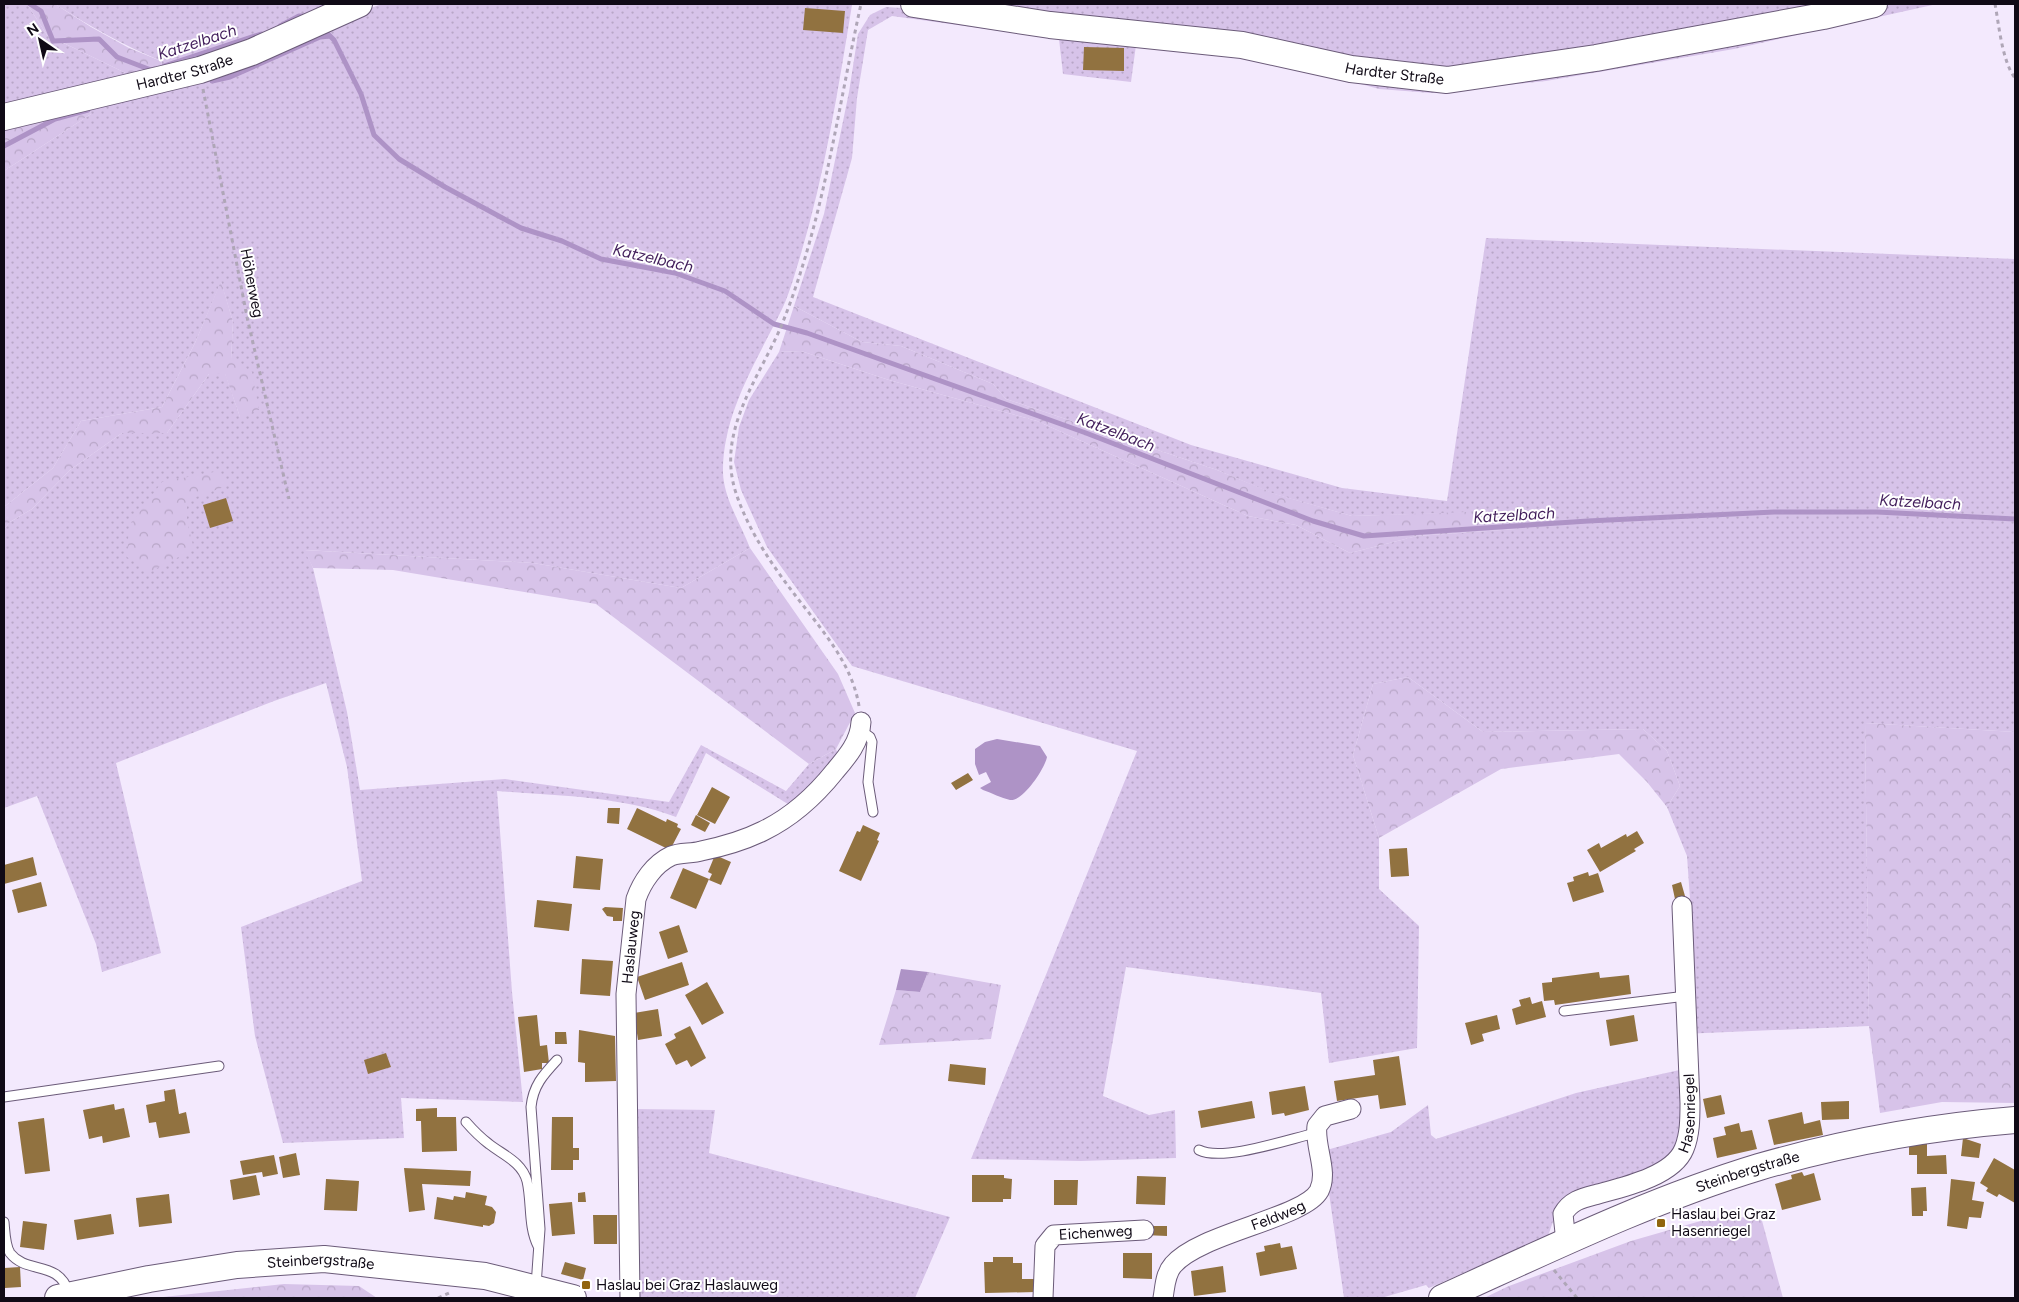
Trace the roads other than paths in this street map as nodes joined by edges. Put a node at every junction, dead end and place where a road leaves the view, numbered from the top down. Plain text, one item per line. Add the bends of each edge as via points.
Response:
1 (359, 4) edge
2 (914, 4) edge
3 (1874, 4) edge
4 (4, 117) edge
5 (861, 726) joint
6 (873, 812) dead end
7 (1682, 906) dead end
8 (1686, 996) junction
9 (1564, 1011) dead end
10 (557, 1060) dead end
11 (219, 1066) dead end
12 (4, 1097) edge
13 (1350, 1109) dead end
14 (2015, 1120) edge
15 (466, 1122) dead end
16 (1316, 1133) junction
17 (1199, 1150) dead end
18 (4, 1222) edge
19 (1144, 1230) dead end
20 (1566, 1242) junction
21 (540, 1249) junction
22 (536, 1289) junction
23 (64, 1297) edge
24 (572, 1298) edge
25 (630, 1298) edge
26 (1043, 1298) edge
27 (1163, 1298) edge
28 (1442, 1298) edge

1 - 4 street, Hardter Straße via 252,52 200,70
2 - 3 street, Hardter Straße via 1050,25 1242,45 1351,69 1447,80 1596,58
5 - 6 lane via 872,742 868,782
5 - 25 street, Haslauweg via 848,756 816,793 789,817 761,832 700,852 672,856 652,872 640,888 636,899 626,994
7 - 8 street, Hasenriegel
8 - 9 lane
8 - 20 street, Hasenriegel via 1690,1124 1684,1149 1676,1162 1662,1172 1625,1187 1572,1202 1563,1214
10 - 21 lane via 532,1092
11 - 12 lane
13 - 16 street via 1325,1116 1320,1120
14 - 20 street, Steinbergstraße via 1897,1135 1760,1167 1654,1205
15 - 21 lane via 489,1144 512,1158 527,1180 532,1230
16 - 17 lane via 1226,1155
16 - 27 street, Feldweg via 1321,1185 1316,1195 1292,1210 1248,1225 1189,1253 1172,1266
18 - 23 lane, Steinbergstraße via 10,1253 58,1274 65,1282
19 - 26 street, Eichenweg via 1054,1235 1045,1246
20 - 28 street, Steinbergstraße
21 - 22 lane
22 - 23 street, Steinbergstraße via 485,1276 324,1259 237,1265
22 - 24 street, Steinbergstraße

